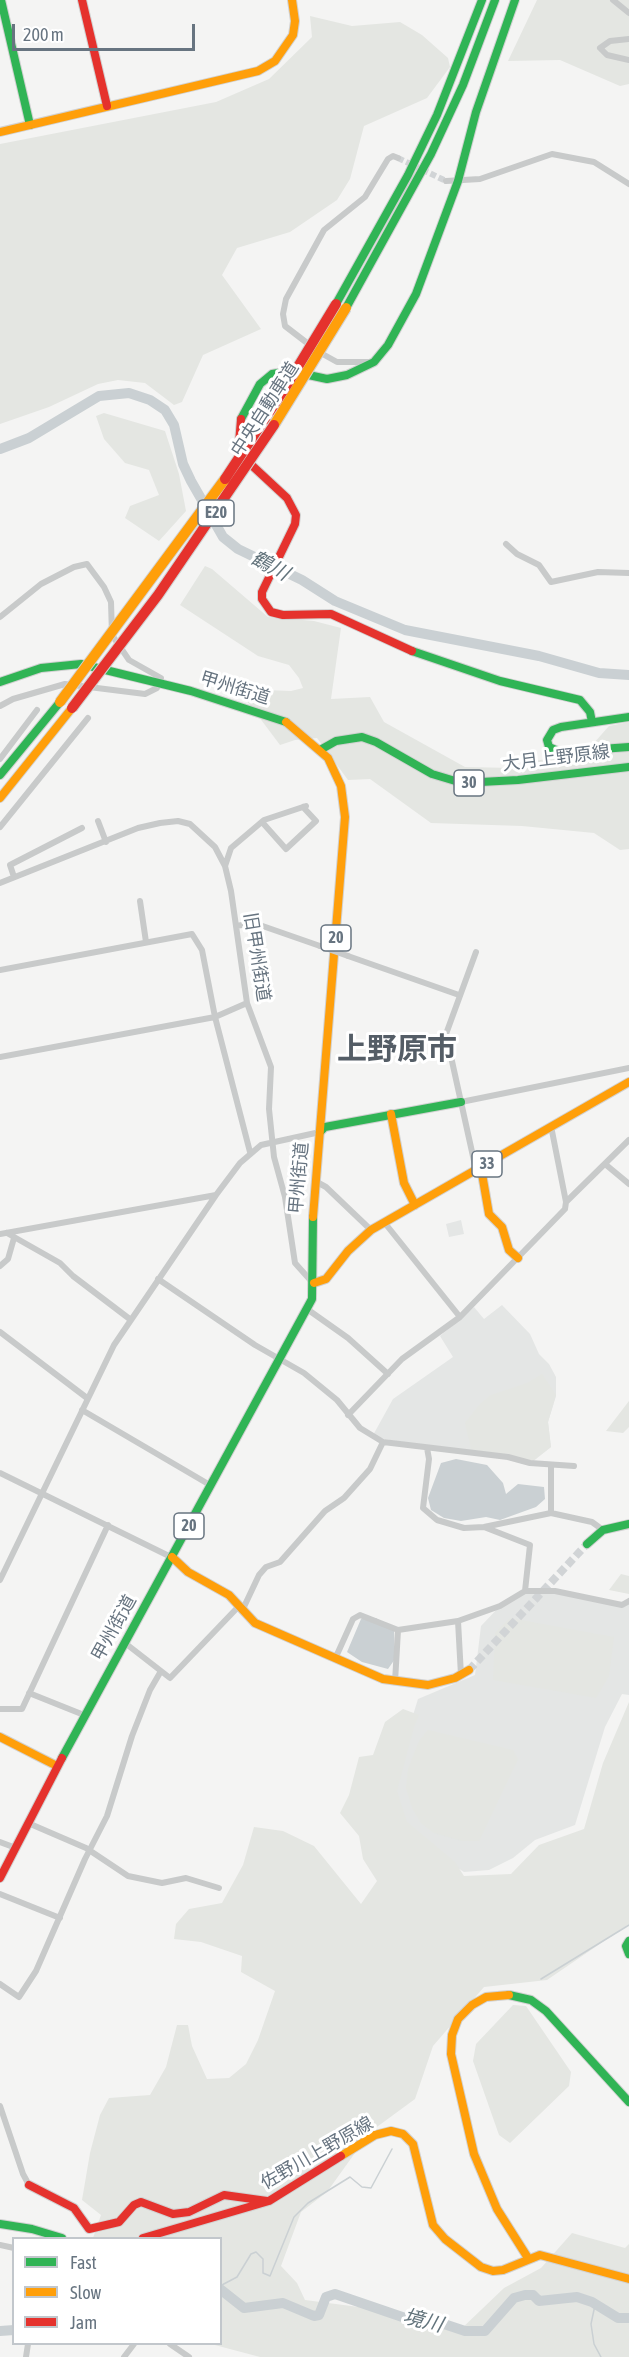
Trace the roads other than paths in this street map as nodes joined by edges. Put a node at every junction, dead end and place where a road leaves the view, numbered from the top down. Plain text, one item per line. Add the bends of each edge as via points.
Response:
1 (1, 0) edge
2 (82, 0) edge
3 (292, 0) edge
4 (482, 0) edge
5 (495, 0) edge
6 (515, 0) edge
7 (613, 0) edge
8 (629, 13) edge
9 (629, 39) edge
10 (629, 60) edge
11 (107, 106) junction
12 (30, 125) junction
13 (0, 132) edge
14 (398, 158) dead end
15 (446, 181) tunnel mouth
16 (458, 182) junction
17 (629, 184) edge
18 (341, 306) junction
19 (374, 362) junction
20 (506, 544) dead end
21 (629, 573) edge
22 (0, 617) edge
23 (0, 682) edge
24 (160, 684) junction
25 (0, 706) edge
26 (37, 710) dead end
27 (629, 717) edge
28 (88, 718) dead end
29 (592, 722) junction
30 (629, 747) edge
31 (320, 750) junction
32 (0, 759) edge
33 (629, 767) edge
34 (0, 775) edge
35 (0, 798) edge
36 (98, 821) dead end
37 (262, 822) junction
38 (0, 827) edge
39 (82, 828) dead end
40 (106, 842) junction
41 (225, 866) junction
42 (14, 877) junction
43 (0, 883) edge
44 (140, 902) dead end
45 (236, 926) junction
46 (146, 942) junction
47 (476, 952) dead end
48 (0, 970) edge
49 (459, 995) junction
50 (247, 1003) junction
51 (215, 1017) junction
52 (0, 1057) edge
53 (629, 1068) edge
54 (629, 1082) edge
55 (461, 1102) junction
56 (391, 1114) junction
57 (551, 1126) junction
58 (320, 1132) junction
59 (273, 1139) junction
60 (629, 1140) edge
61 (250, 1152) junction
62 (605, 1164) junction
63 (478, 1169) junction
64 (315, 1181) junction
65 (629, 1184) edge
66 (213, 1196) junction
67 (566, 1202) junction
68 (415, 1205) junction
69 (384, 1222) junction
70 (371, 1230) junction
71 (2, 1232) edge
72 (14, 1238) junction
73 (518, 1258) junction
74 (0, 1266) edge
75 (158, 1279) junction
76 (314, 1283) junction
77 (307, 1309) junction
78 (460, 1317) junction
79 (131, 1320) junction
80 (0, 1332) edge
81 (279, 1358) junction
82 (388, 1374) junction
83 (87, 1398) junction
84 (82, 1410) junction
85 (348, 1415) junction
86 (383, 1442) junction
87 (427, 1448) junction
88 (551, 1465) junction
89 (574, 1466) dead end
90 (0, 1473) edge
91 (211, 1485) junction
92 (41, 1494) junction
93 (551, 1513) junction
94 (629, 1524) edge
95 (108, 1525) junction
96 (484, 1527) junction
97 (603, 1530) junction
98 (587, 1544) tunnel mouth
99 (172, 1557) junction
100 (0, 1580) edge
101 (525, 1591) junction
102 (629, 1601) edge
103 (241, 1608) junction
104 (458, 1621) junction
105 (398, 1630) junction
106 (125, 1643) junction
107 (335, 1659) junction
108 (162, 1671) junction
109 (465, 1672) joint
110 (395, 1682) junction
111 (29, 1693) junction
112 (0, 1709) edge
113 (84, 1715) junction
114 (0, 1737) edge
115 (57, 1766) junction
116 (28, 1823) junction
117 (0, 1842) edge
118 (15, 1848) junction
119 (90, 1851) junction
120 (0, 1878) edge
121 (219, 1888) dead end
122 (0, 1894) edge
123 (60, 1918) junction
124 (629, 1941) edge
125 (629, 1954) edge
126 (0, 1984) edge
127 (629, 2103) edge
128 (0, 2106) edge
129 (29, 2184) joint
130 (269, 2201) junction
131 (0, 2224) edge
132 (59, 2237) edge
133 (147, 2237) edge
134 (528, 2258) junction
135 (629, 2279) edge
136 (172, 2345) edge
137 (187, 2357) edge

1 - 12 main road
2 - 11 main road
3 - 11 main road via 293,35 284,53 268,66
4 - 18 main road, 中央自動車道 / E20 via 437,115
5 - 18 main road, 中央自動車道 / E20 via 463,85 431,154
6 - 16 main road via 488,74
7 - 8 street
9 - 10 street via 610,41 600,48 607,55
11 - 12 main road
12 - 13 main road
14 - 19 street via 388,159 365,197 324,230 286,299 283,314 285,326 333,361
15 - 16 street
16 - 17 street via 487,177 552,153 594,162
16 - 19 main road via 416,294
18 - 34 main road, 中央自動車道 / E20, bridge via 124,620
18 - 35 main road, 中央自動車道 / E20, bridge via 292,398 222,503 158,595
19 - 29 main road via 334,378 290,371 272,374 260,384 246,407 238,434 241,450 253,469 293,506 295,524 262,599 271,612 332,614 421,655 500,681 580,700 590,712
20 - 21 street via 539,565 551,582 598,572
22 - 24 street via 41,584 87,564 111,602 112,635 129,660 158,675
23 - 24 main road, 甲州街道 / 20 via 41,668 81,664
24 - 25 street via 152,692 139,694 65,684
24 - 31 main road, 甲州街道 / 20 via 283,720
26 - 32 street
27 - 29 main road, 大月上野原線
28 - 38 street
29 - 30 main road, 大月上野原線 via 553,730 548,736 549,747 560,752
31 - 33 main road, 大月上野原線 / 30 via 336,741 362,737 432,774 462,783
31 - 58 main road, 甲州街道 / 20 via 340,786 345,817
36 - 40 street
37 - 37 street via 305,806 316,821 286,849
37 - 41 street via 231,848
39 - 42 street via 10,865
40 - 41 street, 旧甲州街道 via 138,828 178,821 201,832
40 - 42 street, 旧甲州街道
41 - 45 street, 旧甲州街道
42 - 43 street, 旧甲州街道
44 - 46 street
45 - 49 street, bridge via 254,923
45 - 50 street, 旧甲州街道
46 - 48 street
46 - 51 street via 192,934 197,939
47 - 49 street
49 - 55 street via 446,1034
50 - 51 street
50 - 59 street, 旧甲州街道 via 271,1067 269,1109
51 - 52 street
51 - 61 street
53 - 55 street
54 - 57 main road, 33
55 - 56 main road
55 - 63 street
56 - 58 main road via 325,1127
56 - 68 main road via 404,1183
57 - 63 main road, 33
57 - 67 street
58 - 59 street
58 - 64 main road, 甲州街道 / 20
59 - 61 street
59 - 76 street, 旧甲州街道 via 295,1263
60 - 62 street
61 - 66 street
62 - 65 street
62 - 67 street
63 - 68 main road, 33
63 - 73 main road via 489,1214 502,1227 509,1250
64 - 70 street
64 - 76 main road, 甲州街道 / 20 via 311,1226
66 - 71 street
66 - 75 street
67 - 73 street via 565,1209
68 - 69 main road, 33
69 - 70 main road, 33
69 - 78 street
70 - 76 main road, 33 via 326,1279
71 - 72 street
72 - 74 street via 8,1259
72 - 79 street via 60,1263
73 - 78 street
75 - 79 street
75 - 81 street
76 - 77 main road, 甲州街道 / 20
77 - 81 main road, 甲州街道 / 20
77 - 82 street via 348,1338
78 - 82 street via 402,1359
79 - 83 street
80 - 83 street
81 - 85 street via 322,1387
81 - 91 main road, 甲州街道 / 20
82 - 85 street
83 - 84 street
84 - 91 street
84 - 92 street
85 - 86 street via 365,1433
86 - 87 street
86 - 103 street via 370,1469 344,1498 325,1511 280,1562 266,1567 259,1575
87 - 88 street
87 - 96 street via 423,1508 450,1525
88 - 89 street
88 - 93 street
90 - 92 street
91 - 99 main road, 甲州街道 / 20
92 - 95 street
92 - 100 street
93 - 96 street
93 - 97 street via 592,1522
94 - 97 main road
95 - 99 street
95 - 111 street
96 - 101 street via 530,1545
97 - 98 main road
99 - 103 main road
99 - 106 main road, 甲州街道 / 20
101 - 102 street via 555,1591 622,1605
101 - 104 street via 500,1606
103 - 107 main road via 255,1623
103 - 108 street via 170,1678
104 - 105 street
104 - 109 street
105 - 107 street via 360,1615 353,1618
105 - 110 street
106 - 108 street
106 - 113 main road, 甲州街道 / 20
107 - 110 main road
108 - 119 street via 144,1705 107,1816
109 - 110 main road via 422,1686
111 - 112 street via 22,1708
111 - 113 street
113 - 115 main road, 甲州街道 / 20
114 - 115 main road
115 - 116 main road, 甲州街道 / 20
116 - 118 main road, 甲州街道 / 20
116 - 119 street
117 - 118 street
118 - 120 main road, 甲州街道 / 20
119 - 121 street via 128,1876 143,1881 162,1883 186,1878
119 - 123 street
122 - 123 street
123 - 126 street via 36,1971 19,1997
124 - 125 main road
127 - 134 main road via 531,2000 514,1994 495,1995 479,2001 458,2019 451,2054 474,2154 497,2209
128 - 129 street
129 - 130 main road via 74,2208 89,2229 119,2222 141,2202 173,2214 189,2212 224,2195
130 - 133 main road, 佐野川上野原線
130 - 134 main road, 佐野川上野原線 via 375,2135 397,2132 413,2144 429,2218 438,2233 489,2270 503,2270
131 - 132 main road
134 - 135 main road, 佐野川上野原線 via 547,2256
136 - 137 street

